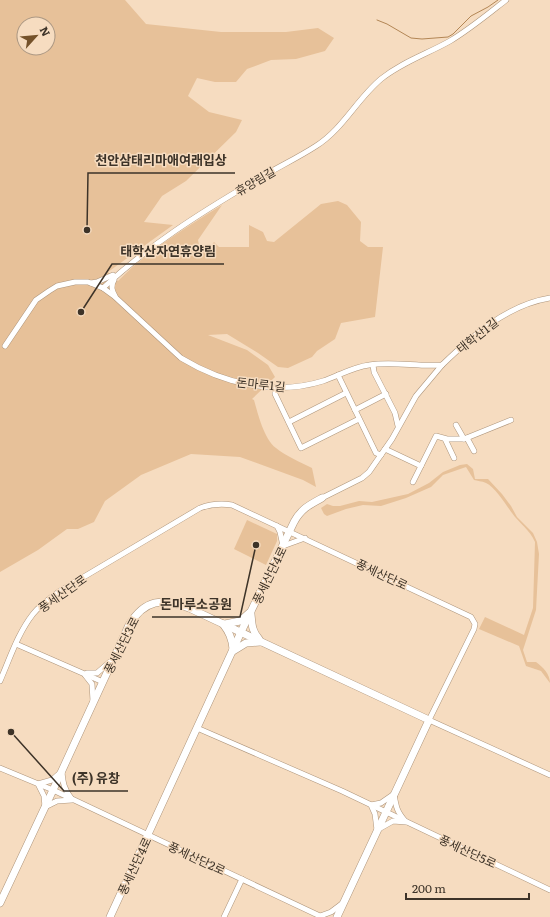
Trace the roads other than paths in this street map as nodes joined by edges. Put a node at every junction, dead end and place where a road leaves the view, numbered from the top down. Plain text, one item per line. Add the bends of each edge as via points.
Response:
1 (506, 0) edge
2 (121, 271) junction
3 (116, 276) junction
4 (90, 283) junction
5 (103, 288) junction
6 (115, 297) junction
7 (550, 298) edge
8 (6, 346) dead end
9 (373, 365) junction
10 (422, 365) junction
11 (442, 365) junction
12 (338, 375) junction
13 (429, 380) junction
14 (275, 388) junction
15 (346, 393) junction
16 (386, 394) junction
17 (355, 410) junction
18 (406, 412) junction
19 (395, 413) junction
20 (359, 419) junction
21 (511, 420) dead end
22 (289, 422) junction
23 (456, 425) dead end
24 (398, 427) junction
25 (466, 438) junction
26 (445, 439) junction
27 (385, 449) junction
28 (474, 451) dead end
29 (381, 455) junction
30 (454, 458) dead end
31 (421, 466) junction
32 (413, 482) dead end
33 (322, 498) joint
34 (276, 525) junction
35 (290, 531) junction
36 (305, 538) junction
37 (283, 546) junction
38 (251, 612) junction
39 (223, 624) junction
40 (241, 632) junction
41 (262, 642) junction
42 (16, 644) junction
43 (233, 651) junction
44 (113, 659) junction
45 (83, 673) junction
46 (0, 681) edge
47 (103, 682) junction
48 (94, 702) junction
49 (429, 720) junction
50 (197, 728) junction
51 (0, 768) edge
52 (62, 771) junction
53 (550, 775) edge
54 (38, 784) junction
55 (53, 790) junction
56 (394, 794) junction
57 (74, 800) junction
58 (371, 805) junction
59 (45, 807) junction
60 (385, 812) junction
61 (406, 822) junction
62 (377, 830) junction
63 (148, 836) junction
64 (242, 879) junction
65 (550, 890) edge
66 (344, 902) junction
67 (0, 903) edge
68 (110, 917) edge
69 (224, 917) edge
70 (321, 917) edge
71 (337, 917) edge

1 - 2 street, 휴양림길 via 470,28 400,65 359,101 330,136 318,145 188,221
2 - 3 street, 휴양림길
2 - 4 street
3 - 5 street, 휴양림길
3 - 6 street via 112,283
4 - 5 street
4 - 8 street via 75,282 57,286 36,300
5 - 6 street, 돈마루1길
6 - 14 street, 돈마루1길 via 189,363 236,383
7 - 11 street, 태학산1길 via 530,302 494,321
9 - 10 street, 돈마루1길
9 - 12 street, 돈마루1길
9 - 16 street
10 - 11 street, 돈마루1길
10 - 13 street via 430,371
11 - 13 street
12 - 14 street, 돈마루1길 via 302,387
12 - 15 street
13 - 18 street
14 - 22 street via 275,394
15 - 17 street
15 - 22 street
16 - 17 street
16 - 19 street
17 - 20 street
18 - 19 street
18 - 24 street
19 - 24 street
20 - 22 street via 301,448
20 - 29 street via 376,453
21 - 25 street
23 - 25 street
24 - 27 street
25 - 26 street
25 - 28 street
26 - 30 street
26 - 31 street via 436,436
27 - 29 street
27 - 31 street
29 - 33 street via 362,478
31 - 32 street
33 - 35 street, 풍세산단4로 via 306,506
34 - 35 street, 풍세산단로
34 - 37 street
34 - 42 street, 풍세산단로 via 232,505 215,504 200,508 46,601 23,628
35 - 36 street, 풍세산단로
35 - 37 street, 풍세산단4로
36 - 37 street
36 - 49 street, 풍세산단로 via 466,614 474,621 474,629
37 - 38 street, 풍세산단4로
38 - 39 street via 240,621
38 - 40 street, 풍세산단4로
38 - 41 street via 253,632
39 - 40 street, 풍세산단3로
39 - 43 street via 230,634
39 - 44 street, 풍세산단3로 via 175,603 156,602 146,606 134,617
40 - 41 street, 풍세산단3로
40 - 43 street, 풍세산단4로
41 - 43 street via 246,643
41 - 49 street, 풍세산단3로
42 - 45 street
42 - 46 street, 풍세산단로
43 - 50 street, 풍세산단4로
44 - 45 street via 97,673
44 - 47 street, 풍세산단3로
45 - 47 street
45 - 48 street via 92,684
47 - 48 street, 풍세산단3로
48 - 52 street, 풍세산단3로
49 - 53 street
49 - 56 street, 풍세산단로
50 - 58 street
50 - 63 street, 풍세산단4로
51 - 54 street, 풍세산단2로
52 - 54 street via 52,780
52 - 55 street, 풍세산단3로
52 - 57 street via 66,791
54 - 55 street, 풍세산단2로
54 - 59 street via 44,796
55 - 57 street, 풍세산단2로
55 - 59 street, 풍세산단3로
56 - 58 street via 381,803
56 - 60 street, 풍세산단로
56 - 61 street via 398,812
57 - 59 street via 57,802
57 - 63 street, 풍세산단2로
58 - 60 street
58 - 62 street
59 - 67 street, 풍세산단3로
60 - 61 street, 풍세산단5로
60 - 62 street, 풍세산단로
61 - 62 street via 393,821
61 - 65 street, 풍세산단5로
62 - 66 street, 풍세산단로
63 - 64 street, 풍세산단2로
63 - 68 street, 풍세산단4로
64 - 69 street
64 - 70 street, 풍세산단2로
66 - 70 street
66 - 71 street, 풍세산단로

